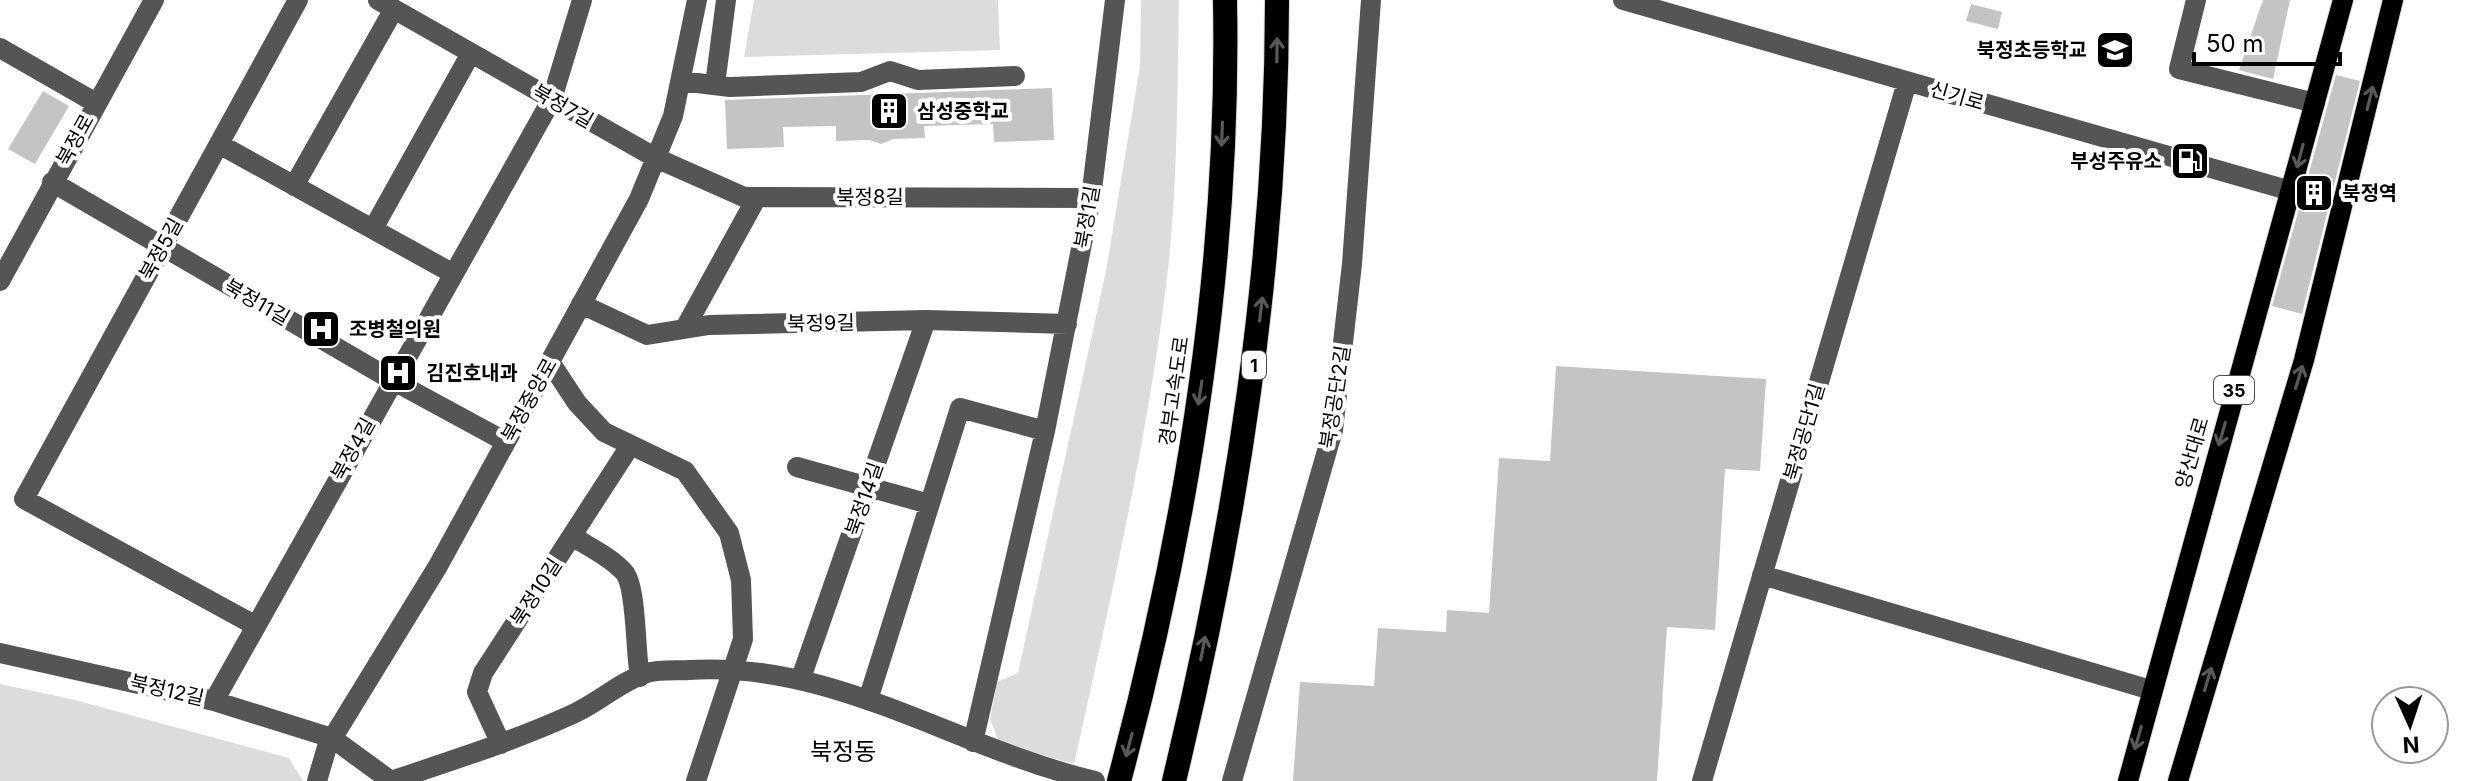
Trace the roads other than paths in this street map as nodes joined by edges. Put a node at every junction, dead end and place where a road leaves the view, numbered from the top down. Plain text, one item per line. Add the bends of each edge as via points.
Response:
1 (154, 0) edge
2 (298, 0) edge
3 (582, 0) edge
4 (697, 0) edge
5 (726, 0) edge
6 (1115, 0) edge
7 (1225, 0) edge
8 (1277, 0) edge
9 (1371, 0) edge
10 (1623, 0) edge
11 (2196, 0) edge
12 (2343, 0) edge
13 (2393, 0) edge
14 (386, 5) edge
15 (0, 48) edge
16 (471, 53) junction
17 (1015, 76) dead end
18 (681, 81) junction
19 (1907, 82) junction
20 (715, 85) junction
21 (552, 99) junction
22 (96, 103) junction
23 (2315, 103) junction
24 (219, 144) junction
25 (656, 158) junction
26 (52, 182) junction
27 (294, 186) junction
28 (2291, 191) junction
29 (757, 197) junction
30 (1091, 198) junction
31 (373, 229) junction
32 (163, 246) junction
33 (452, 273) junction
34 (0, 281) edge
35 (581, 304) junction
36 (926, 320) junction
37 (1067, 324) junction
38 (685, 328) junction
39 (550, 362) junction
40 (392, 380) junction
41 (1045, 431) junction
42 (506, 442) junction
43 (630, 446) junction
44 (797, 467) dead end
45 (868, 488) junction
46 (929, 504) junction
47 (572, 536) junction
48 (1762, 575) junction
49 (256, 626) junction
50 (0, 653) edge
51 (735, 667) junction
52 (640, 677) junction
53 (801, 678) junction
54 (2151, 690) junction
55 (868, 700) junction
56 (214, 701) junction
57 (332, 738) junction
58 (973, 742) junction
59 (501, 744) junction
60 (1054, 776) edge
61 (317, 781) edge
62 (391, 781) edge
63 (696, 781) edge
64 (1095, 781) edge
65 (1119, 781) edge
66 (1174, 781) edge
67 (1232, 781) edge
68 (1702, 781) edge
69 (2128, 781) edge
70 (2178, 781) edge

1 - 22 street, 북정로
2 - 24 street, 북정5길
3 - 21 street, 북정4길
4 - 18 street, 북정중앙로
5 - 20 street
6 - 30 street, 북정1길
7 -> 65 highway, 경부고속도로 via 1221,144 1201,384 1139,708
66 -> 8 highway, 1 via 1229,521 1253,374 1274,132
9 - 67 street, 북정공단2길 via 1335,416
10 - 19 street, 신기로
11 - 23 street via 2179,69
12 - 23 main road, 양산대로 / 35
70 -> 13 main road via 2304,360
14 - 16 street, 북정7길
14 - 27 street, 북정7길
15 - 22 street
16 - 21 street, 북정7길
16 - 31 street
17 - 20 street via 918,80 890,71 861,82
18 - 20 street
18 - 25 street, 북정중앙로
19 - 28 street, 신기로
19 - 48 street, 북정공단1길
21 - 25 street, 북정7길
21 - 33 street, 북정4길
22 - 26 street, 북정로
23 -> 28 main road, 양산대로 / 35
24 - 27 street
24 - 32 street, 북정5길
25 - 29 street, 북정8길 via 744,197
25 - 35 street, 북정중앙로
26 - 32 street, 북정11길
26 - 34 street, 북정로
27 - 31 street
28 -> 54 main road, 양산대로 / 35
29 - 30 street, 북정8길
29 - 38 street
30 - 37 street, 북정1길
31 - 33 street
32 - 40 street, 북정11길
32 - 49 street, 북정5길 via 24,499
33 - 40 street, 북정4길
35 - 38 street, 북정9길 via 647,335
35 - 39 street, 북정중앙로
36 - 37 street, 북정9길
36 - 38 street, 북정9길
36 - 45 street, 북정14길
37 - 41 street, 북정1길
39 - 42 street, 북정중앙로
39 - 43 street via 604,432
40 - 42 street, 북정11길
40 - 49 street, 북정4길
41 - 46 street via 960,408
41 - 58 street, 북정1길
42 - 57 street, 북정중앙로 via 438,566
43 - 47 street, 북정10길
43 - 51 street via 685,471 729,533 741,580 743,639
44 - 45 street
45 - 46 street
45 - 53 street, 북정14길
46 - 55 street
47 - 52 street via 616,564 633,585
47 - 59 street, 북정10길 via 483,673 477,692
48 - 54 street
48 - 68 street, 북정공단1길
49 - 56 street, 북정4길
50 - 56 street, 북정12길
51 - 52 street
51 - 53 street
51 - 63 street
52 - 59 street via 576,713
53 - 55 street
54 -> 69 main road, 양산대로 / 35
55 - 58 street
56 - 57 street, 북정12길
57 - 61 street, 북정중앙로
57 - 62 street, 북정12길
58 - 60 street
59 - 62 street
60 - 64 street

